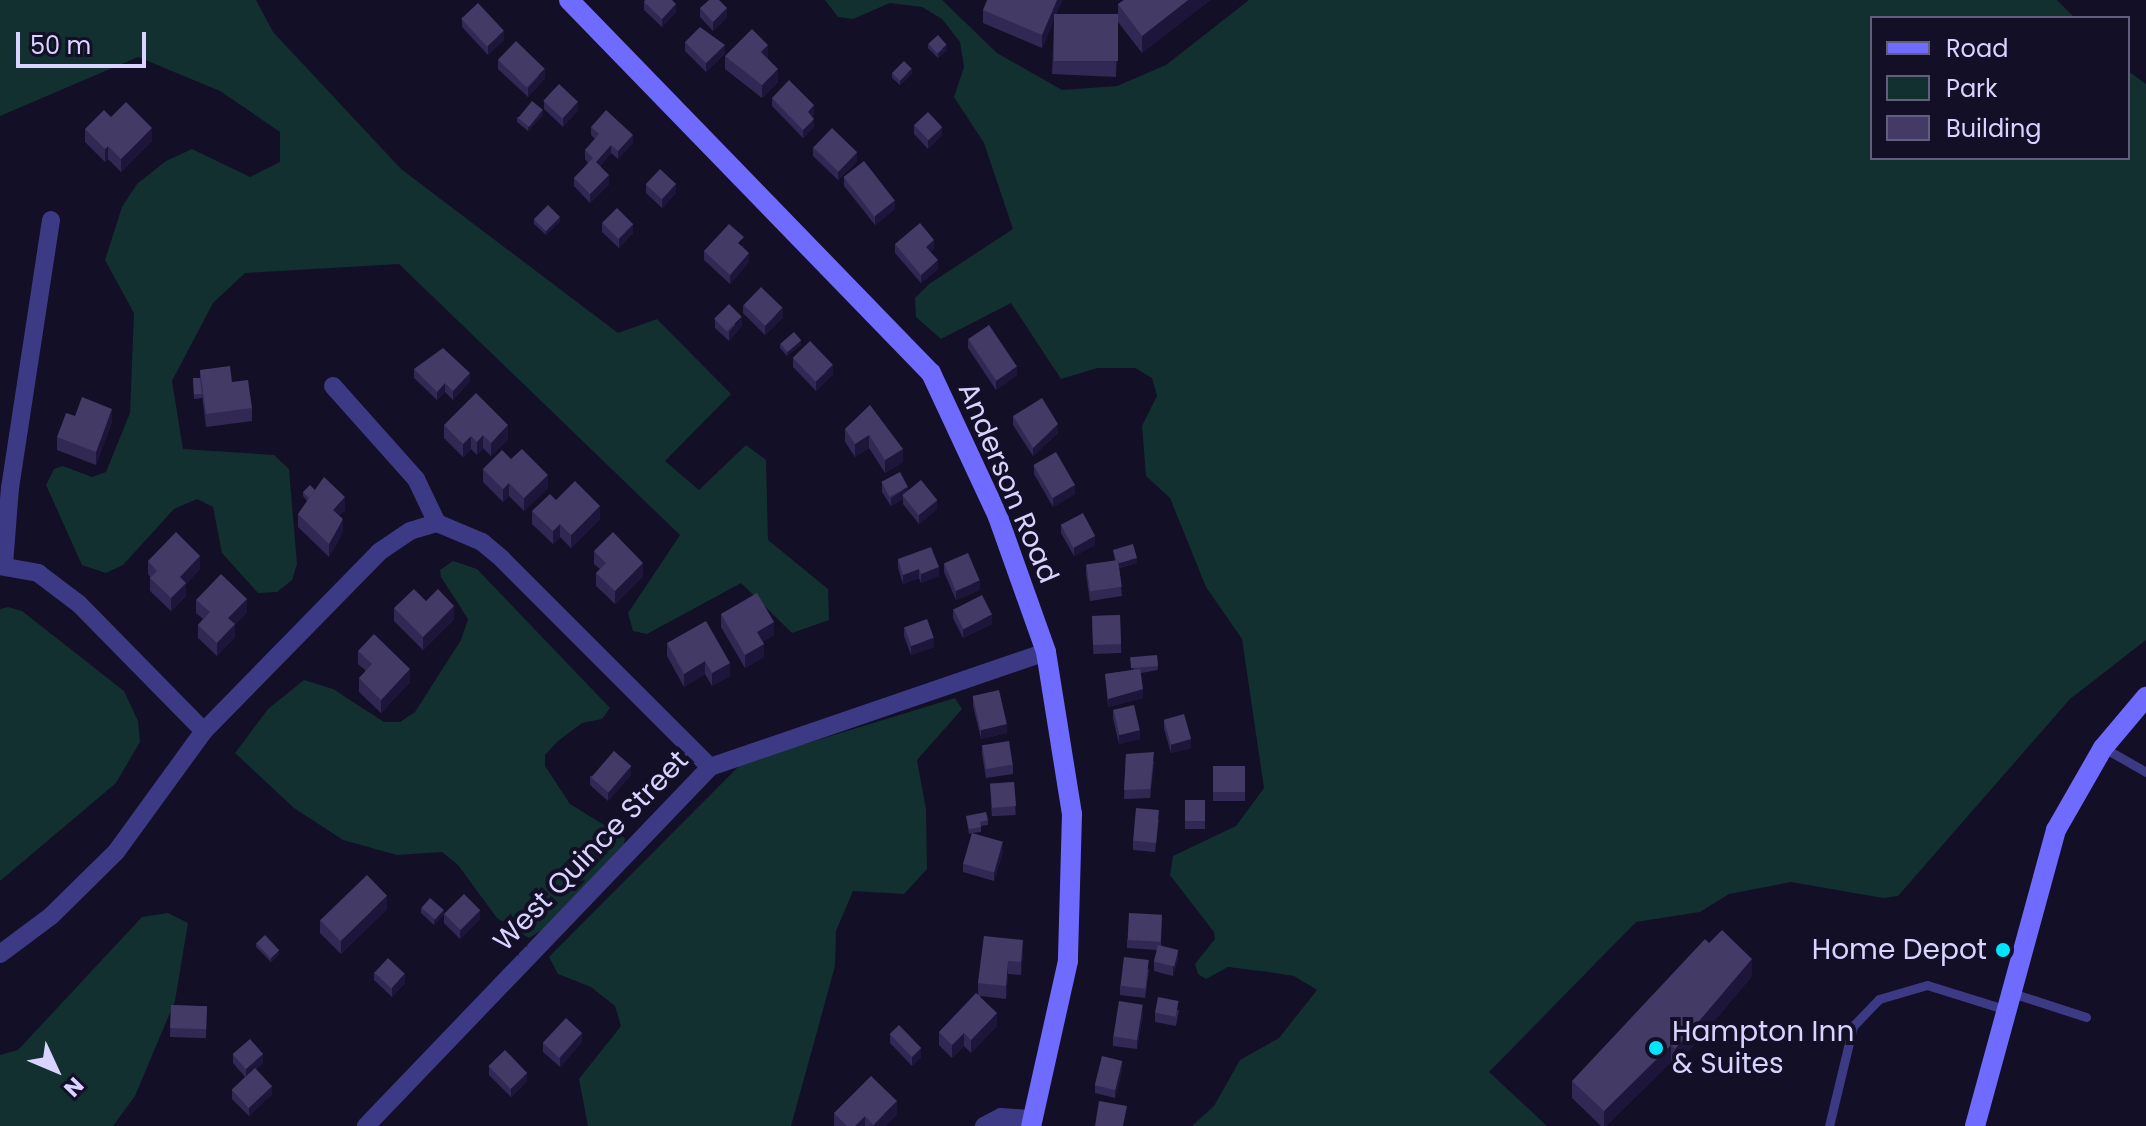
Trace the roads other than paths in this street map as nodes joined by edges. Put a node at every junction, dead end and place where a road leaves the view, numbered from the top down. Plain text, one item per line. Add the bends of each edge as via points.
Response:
1 (569, 0) edge
2 (51, 220) dead end
3 (333, 386) dead end
4 (437, 523) junction
5 (2, 565) edge
6 (1046, 652) junction
7 (2146, 697) edge
8 (204, 731) junction
9 (2103, 748) junction
10 (710, 767) junction
11 (2146, 772) edge
12 (0, 954) edge
13 (2006, 1000) junction
14 (2086, 1017) dead end
15 (1032, 1123) edge
16 (366, 1126) edge
17 (984, 1126) edge
18 (1829, 1126) edge
19 (1975, 1126) edge

1 - 6 street, Anderson Road via 931,373 998,517
2 - 5 street
3 - 4 street via 416,479
4 - 8 street via 410,531 379,552
4 - 10 street via 482,542 502,559
5 - 8 street via 38,573 79,604
6 - 10 street, West Quince Street
6 - 15 street, Anderson Road via 1072,814 1068,961
7 - 9 street
8 - 12 street via 116,852 51,916
9 - 11 lane
9 - 13 street via 2056,830
10 - 16 street, West Quince Street
13 - 14 lane
13 - 18 lane via 1938,985 1879,999 1853,1026
13 - 19 street
15 - 17 street via 1001,1117

